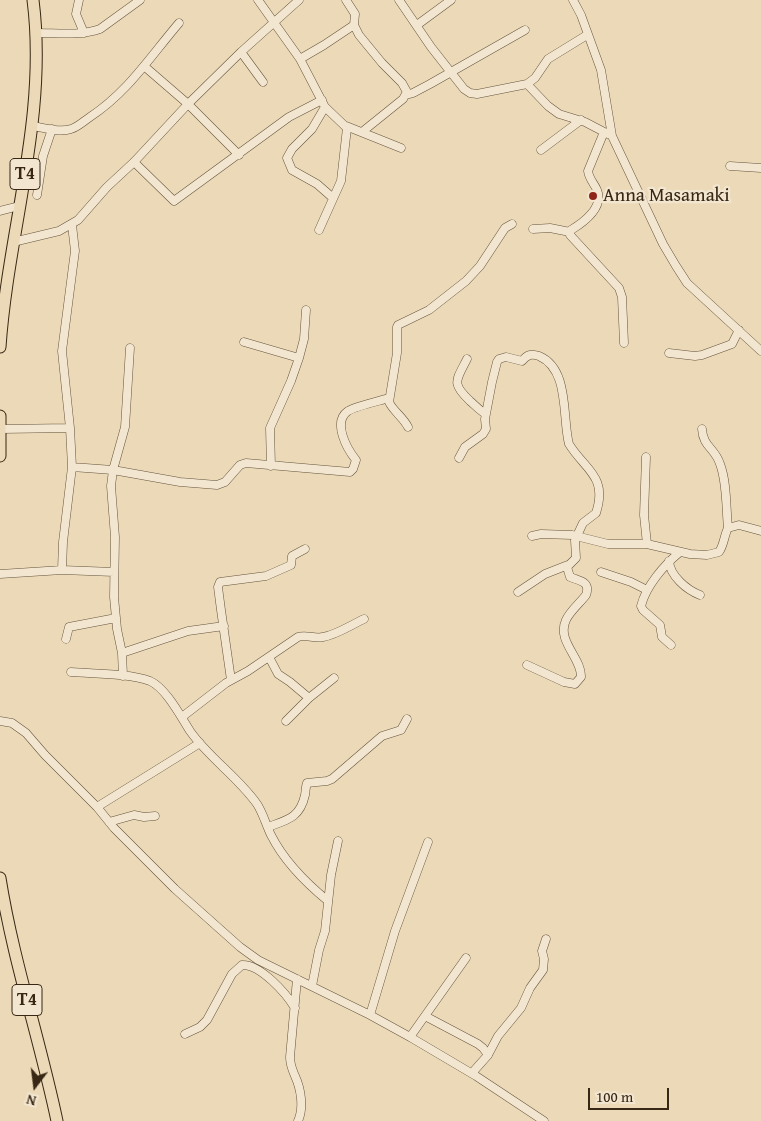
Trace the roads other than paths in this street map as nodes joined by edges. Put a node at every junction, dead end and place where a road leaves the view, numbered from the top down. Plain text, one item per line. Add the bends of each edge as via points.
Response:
1 (33, 0) edge
2 (79, 0) edge
3 (140, 0) edge
4 (258, 0) edge
5 (299, 0) edge
6 (346, 0) edge
7 (399, 0) edge
8 (451, 0) edge
9 (573, 0) edge
10 (274, 22) junction
11 (179, 23) dead end
12 (354, 25) junction
13 (417, 25) junction
14 (525, 30) dead end
15 (38, 32) junction
16 (84, 33) junction
17 (587, 35) junction
18 (241, 52) junction
19 (300, 59) junction
20 (144, 66) junction
21 (451, 71) junction
22 (263, 82) dead end
23 (527, 84) junction
24 (406, 94) junction
25 (322, 100) junction
26 (188, 104) junction
27 (325, 108) junction
28 (581, 120) junction
29 (33, 126) junction
30 (346, 126) junction
31 (52, 129) junction
32 (362, 132) junction
33 (604, 132) junction
34 (612, 136) junction
35 (401, 148) dead end
36 (541, 150) dead end
37 (239, 155) junction
38 (134, 162) junction
39 (730, 166) dead end
40 (761, 168) edge
41 (37, 195) dead end
42 (333, 198) junction
43 (19, 206) junction
44 (0, 211) edge
45 (512, 224) dead end
46 (72, 225) junction
47 (533, 229) dead end
48 (319, 230) dead end
49 (570, 232) junction
50 (13, 242) junction
51 (306, 310) dead end
52 (739, 330) junction
53 (244, 342) dead end
54 (624, 343) dead end
55 (0, 347) edge
56 (130, 348) dead end
57 (761, 351) edge
58 (669, 353) dead end
59 (299, 358) junction
60 (467, 359) dead end
61 (389, 398) junction
62 (486, 414) junction
63 (0, 416) edge
64 (408, 427) dead end
65 (70, 428) junction
66 (1, 429) edge
67 (702, 429) dead end
68 (0, 456) edge
69 (459, 458) dead end
70 (646, 458) dead end
71 (72, 466) junction
72 (271, 466) junction
73 (113, 470) junction
74 (728, 528) junction
75 (761, 531) edge
76 (532, 536) dead end
77 (577, 536) junction
78 (647, 544) junction
79 (305, 549) dead end
80 (680, 552) junction
81 (670, 561) junction
82 (568, 565) junction
83 (62, 570) junction
84 (114, 572) junction
85 (601, 572) dead end
86 (0, 574) edge
87 (647, 590) junction
88 (518, 592) dead end
89 (700, 595) dead end
90 (116, 618) junction
91 (364, 619) dead end
92 (224, 626) junction
93 (66, 639) dead end
94 (670, 645) dead end
95 (122, 653) junction
96 (269, 657) junction
97 (527, 665) dead end
98 (71, 672) dead end
99 (123, 676) junction
100 (334, 678) dead end
101 (231, 680) junction
102 (309, 698) junction
103 (182, 717) junction
104 (407, 719) dead end
105 (0, 721) edge
106 (286, 721) dead end
107 (200, 743) junction
108 (97, 808) junction
109 (155, 816) dead end
110 (109, 822) junction
111 (268, 827) junction
112 (338, 841) dead end
113 (428, 842) dead end
114 (0, 878) edge
115 (328, 901) junction
116 (3, 913) edge
117 (546, 939) dead end
118 (466, 958) dead end
119 (297, 979) junction
120 (312, 986) junction
121 (295, 1008) junction
122 (370, 1015) junction
123 (425, 1016) junction
124 (185, 1034) dead end
125 (410, 1037) junction
126 (488, 1055) junction
127 (472, 1074) junction
128 (57, 1121) edge
129 (298, 1121) edge
130 (544, 1121) edge

1 - 15 highway, T4
2 - 16 street via 76,14
3 - 16 street via 100,29
4 - 10 street
5 - 10 street
6 - 12 street via 355,14
7 - 13 street
8 - 13 street
9 - 17 street
10 - 18 street
10 - 19 street
11 - 20 street
12 - 19 street
12 - 24 street via 382,63 402,83
13 - 21 street
14 - 21 street
15 - 16 street
15 - 29 highway, T4
17 - 23 street via 548,59
17 - 34 street via 601,70
18 - 22 street
18 - 26 street
19 - 25 street
20 - 26 street
20 - 31 street via 118,96 94,114 70,130
21 - 23 street via 470,93
21 - 24 street
23 - 28 street via 559,114
24 - 32 street
25 - 27 street
25 - 37 street via 289,117
26 - 37 street
26 - 38 street
27 - 30 street
27 - 42 street via 287,158 292,170 317,184
28 - 33 street
28 - 36 street
29 - 31 street
29 - 43 highway, T4
30 - 32 street
30 - 42 street via 348,135 341,181
31 - 41 street via 43,156
32 - 35 street
33 - 34 street
33 - 49 street via 588,172 599,200 594,211
34 - 52 street via 654,228 687,283
37 - 38 street via 174,200
38 - 46 street
39 - 40 street
42 - 48 street
43 - 44 street
43 - 50 highway, T4
45 - 61 street via 505,228 466,282 429,310 398,324 397,353
46 - 50 street
46 - 65 street via 74,266 62,351
47 - 49 street
49 - 54 street via 619,288
50 - 55 highway, T4
51 - 59 street
52 - 57 street
52 - 58 street via 732,344 702,355
53 - 59 street
56 - 73 street via 125,427
59 - 72 street via 270,428
60 - 62 street via 457,387
61 - 64 street via 391,406
61 - 72 street via 344,415 342,436 356,460 350,472
62 - 69 street via 483,434 466,447
62 - 77 street via 499,359 522,361 525,356 534,355 549,364 561,386 569,444 594,474 598,487 596,513 583,524
63 - 66 highway
65 - 66 street
65 - 71 street
66 - 68 highway
67 - 74 street via 704,442 721,466
70 - 78 street via 644,515
71 - 73 street
71 - 83 street
72 - 73 street via 240,465 225,482 217,485
73 - 84 street
74 - 75 street via 739,525
74 - 80 street via 722,548 715,554
76 - 77 street
77 - 78 street via 608,544
77 - 82 street via 576,558
78 - 80 street
79 - 92 street via 292,556 291,565 274,574 220,582
80 - 81 street
81 - 87 street
81 - 89 street via 670,570 684,586
82 - 88 street via 545,574
82 - 97 street via 570,577 582,581 588,590 566,620 564,630 582,677 575,684 564,682
83 - 84 street
83 - 86 street
84 - 90 street
85 - 87 street
87 - 94 street via 642,608 660,624 662,636
90 - 93 street via 69,627
90 - 95 street
91 - 96 street via 325,637 300,636
92 - 95 street via 188,631
92 - 101 street
95 - 99 street
96 - 101 street
96 - 102 street via 278,674
98 - 99 street
99 - 103 street via 157,685
100 - 102 street
101 - 103 street
102 - 106 street
103 - 107 street
104 - 111 street via 401,730 382,736 332,779 307,784 296,815
105 - 108 street via 26,733
107 - 108 street
107 - 111 street via 258,805
108 - 110 street
109 - 110 street via 134,815
110 - 119 street via 175,889 240,947 258,960
111 - 115 street via 293,867
112 - 115 street
113 - 122 street via 395,931
114 - 116 highway, T4
115 - 120 street via 325,931
116 - 128 highway, T4 via 45,1064
117 - 126 street via 542,950 543,970
118 - 123 street
119 - 120 street
119 - 121 street
120 - 122 street
121 - 124 street via 270,979 250,966 242,965 232,974 207,1020
121 - 129 street via 290,1067 296,1077 301,1100
122 - 125 street
123 - 125 street
123 - 126 street via 478,1044
125 - 127 street
126 - 127 street
127 - 130 street

